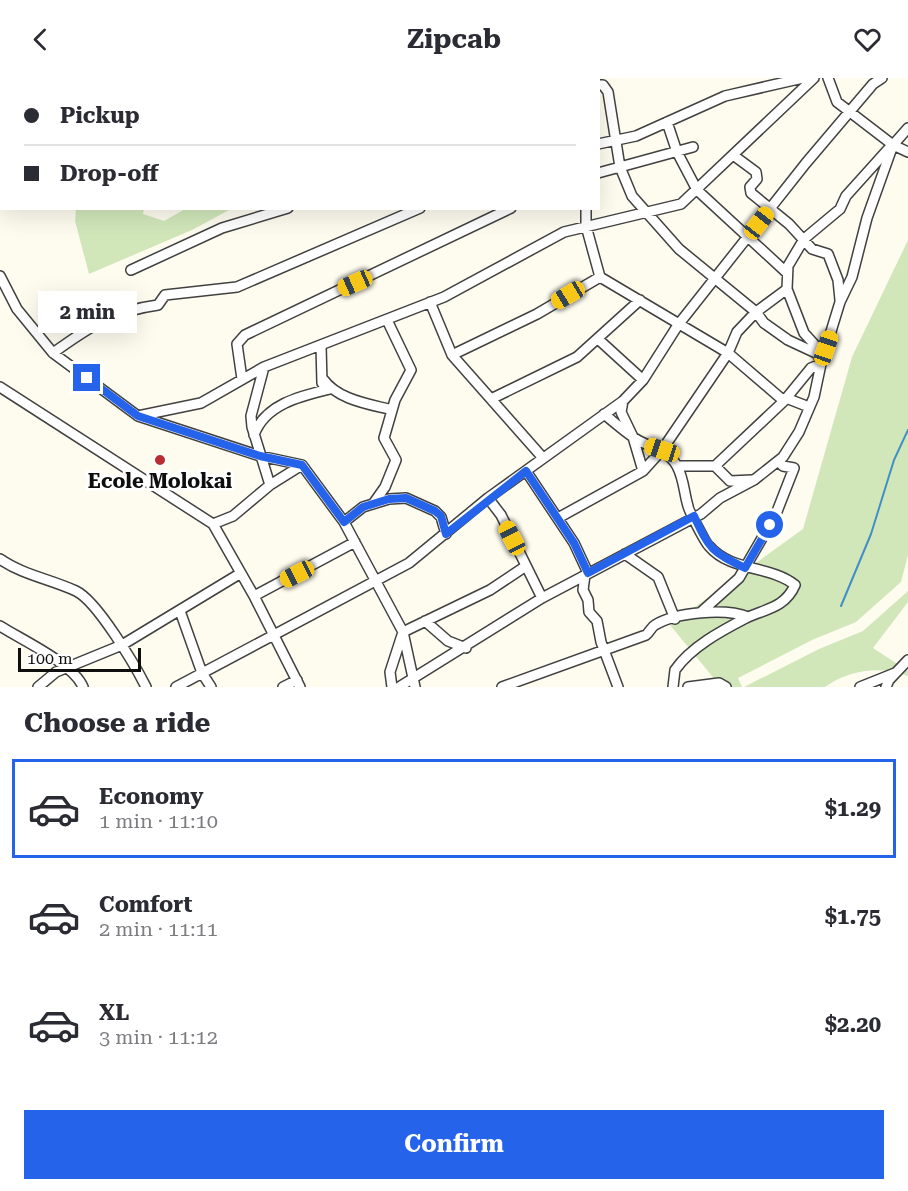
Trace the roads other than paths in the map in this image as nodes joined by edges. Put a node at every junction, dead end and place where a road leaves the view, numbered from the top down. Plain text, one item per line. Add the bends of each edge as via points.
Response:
1 (803, 78) edge
2 (814, 78) edge
3 (828, 78) edge
4 (882, 78) edge
5 (600, 85) edge
6 (850, 112) junction
7 (667, 122) junction
8 (908, 128) edge
9 (615, 142) junction
10 (600, 144) edge
11 (893, 145) junction
12 (693, 147) dead end
13 (677, 152) junction
14 (908, 152) edge
15 (733, 155) junction
16 (620, 167) junction
17 (600, 172) edge
18 (697, 190) junction
19 (770, 209) junction
20 (281, 210) edge
21 (415, 210) edge
22 (507, 210) edge
23 (586, 210) edge
24 (646, 214) junction
25 (586, 226) junction
26 (748, 237) junction
27 (804, 239) junction
28 (131, 270) dead end
29 (787, 273) junction
30 (0, 276) edge
31 (600, 277) junction
32 (714, 280) junction
33 (787, 289) junction
34 (640, 300) junction
35 (430, 302) junction
36 (840, 302) junction
37 (756, 312) junction
38 (387, 320) junction
39 (678, 325) junction
40 (598, 339) junction
41 (321, 346) junction
42 (53, 353) junction
43 (728, 353) junction
44 (452, 355) junction
45 (819, 359) junction
46 (264, 367) junction
47 (242, 379) junction
48 (323, 379) junction
49 (643, 380) junction
50 (0, 387) edge
51 (330, 389) junction
52 (318, 392) junction
53 (491, 399) junction
54 (785, 400) junction
55 (623, 401) junction
56 (809, 407) junction
57 (392, 410) junction
58 (604, 414) junction
59 (138, 416) junction
60 (254, 435) junction
61 (633, 437) junction
62 (662, 450) junction
63 (260, 456) junction
64 (543, 458) junction
65 (778, 461) junction
66 (302, 465) junction
67 (677, 466) junction
68 (715, 466) junction
69 (526, 471) junction
70 (643, 471) junction
71 (754, 480) junction
72 (270, 485) junction
73 (488, 498) junction
74 (373, 504) junction
75 (694, 516) junction
76 (558, 518) junction
77 (344, 522) junction
78 (213, 524) junction
79 (446, 534) junction
80 (355, 542) junction
81 (625, 554) junction
82 (0, 559) edge
83 (526, 566) junction
84 (745, 568) junction
85 (241, 573) junction
86 (586, 574) junction
87 (377, 581) junction
88 (254, 596) junction
89 (542, 598) junction
90 (180, 611) junction
91 (701, 612) junction
92 (748, 617) junction
93 (675, 619) junction
94 (425, 621) junction
95 (0, 626) edge
96 (403, 632) junction
97 (275, 636) junction
98 (122, 645) junction
99 (466, 648) junction
100 (605, 650) junction
101 (908, 660) edge
102 (67, 668) junction
103 (202, 673) junction
104 (895, 673) junction
105 (298, 683) edge
106 (414, 683) edge
107 (38, 687) edge
108 (83, 687) edge
109 (146, 687) edge
110 (176, 687) edge
111 (211, 687) edge
112 (283, 687) edge
113 (392, 687) edge
114 (399, 687) edge
115 (502, 687) edge
116 (618, 687) edge
117 (673, 687) edge
118 (688, 687) edge
119 (726, 687) edge
120 (860, 687) edge
121 (886, 687) edge

1 - 7 street via 725,96
2 - 15 street
3 - 6 street via 835,99
4 - 6 street
5 - 9 street via 608,92
6 - 11 street
6 - 19 street
7 - 9 street
7 - 13 street
8 - 11 street
9 - 10 street
9 - 16 street
11 - 14 street
11 - 27 street via 846,196 840,209
11 - 36 street via 867,218 852,277
12 - 13 street
13 - 16 street
13 - 18 street
15 - 18 street
15 - 19 street via 756,172 751,193
16 - 17 street
16 - 24 street via 632,196
18 - 24 street via 681,204
18 - 26 street
19 - 26 street
19 - 27 street
20 - 28 street via 226,227
21 - 42 street via 237,287 172,293 165,295 158,305 115,314 93,324
22 - 47 street via 245,335 237,344
23 - 25 street
24 - 25 street
24 - 32 street
25 - 31 street
25 - 35 street via 558,235
26 - 29 street
26 - 32 street
27 - 29 street
27 - 36 street via 812,249 828,254 838,280
29 - 33 street
30 - 42 street via 17,309
31 - 34 street
31 - 44 street via 537,314
32 - 37 street
32 - 39 street
33 - 37 street
33 - 45 street
34 - 39 street
34 - 40 street
35 - 38 street
35 - 44 street
36 - 45 street
37 - 43 street via 737,332
37 - 45 street via 773,330
38 - 41 street
38 - 57 street via 411,366
39 - 43 street
39 - 49 street
40 - 49 street
40 - 53 street via 577,357
41 - 46 street
41 - 48 street
42 - 59 street
43 - 54 street
43 - 62 street
44 - 53 street
45 - 54 street
45 - 56 street
46 - 47 street
46 - 60 street via 251,416
47 - 59 street via 201,403
48 - 51 street
48 - 52 street
49 - 55 street
50 - 78 street
51 - 52 street
51 - 57 street
52 - 60 street via 268,412
53 - 64 street
54 - 56 street
54 - 68 street
55 - 58 street
55 - 61 street via 621,412
56 - 65 street via 788,452
57 - 74 street via 384,438 396,460
58 - 61 street
58 - 64 street
59 - 63 street
60 - 63 street
61 - 62 street
61 - 70 street
62 - 67 street
62 - 70 street
63 - 66 street
63 - 72 street
64 - 69 street
65 - 71 street
65 - 84 street via 794,467 794,471 776,514
66 - 72 street
66 - 77 street
67 - 68 street
67 - 75 street via 689,511
68 - 71 street via 730,481
69 - 73 street
69 - 76 street
70 - 76 street
71 - 75 street
72 - 78 street via 233,516
73 - 79 street
73 - 83 street via 501,515
74 - 77 street
74 - 79 street via 406,498 441,516
75 - 81 street
75 - 84 street via 709,546
76 - 86 street
77 - 80 street
78 - 85 street
79 - 87 street via 409,563
80 - 87 street
80 - 88 street
81 - 86 street
81 - 93 street via 658,577
82 - 98 street via 13,568 78,592
83 - 89 street
83 - 94 street via 490,590
84 - 91 street
84 - 92 street via 776,575 795,585 782,602
85 - 88 street
85 - 90 street
86 - 89 street
86 - 100 street via 583,590
87 - 96 street
87 - 97 street
88 - 97 street
89 - 99 street
90 - 98 street
90 - 103 street
91 - 92 street via 730,612
91 - 93 street
92 - 117 street via 705,641 685,659 675,670
93 - 100 street via 656,624 646,635
94 - 96 street
94 - 99 street via 448,641
95 - 102 street
96 - 106 street
96 - 113 street via 390,672
97 - 103 street
97 - 105 street
98 - 102 street
98 - 109 street
99 - 106 street
100 - 115 street
100 - 116 street
101 - 104 street
102 - 107 street
102 - 108 street
103 - 110 street
103 - 111 street
104 - 120 street
104 - 121 street
105 - 112 street
106 - 114 street
118 - 119 street via 720,683

